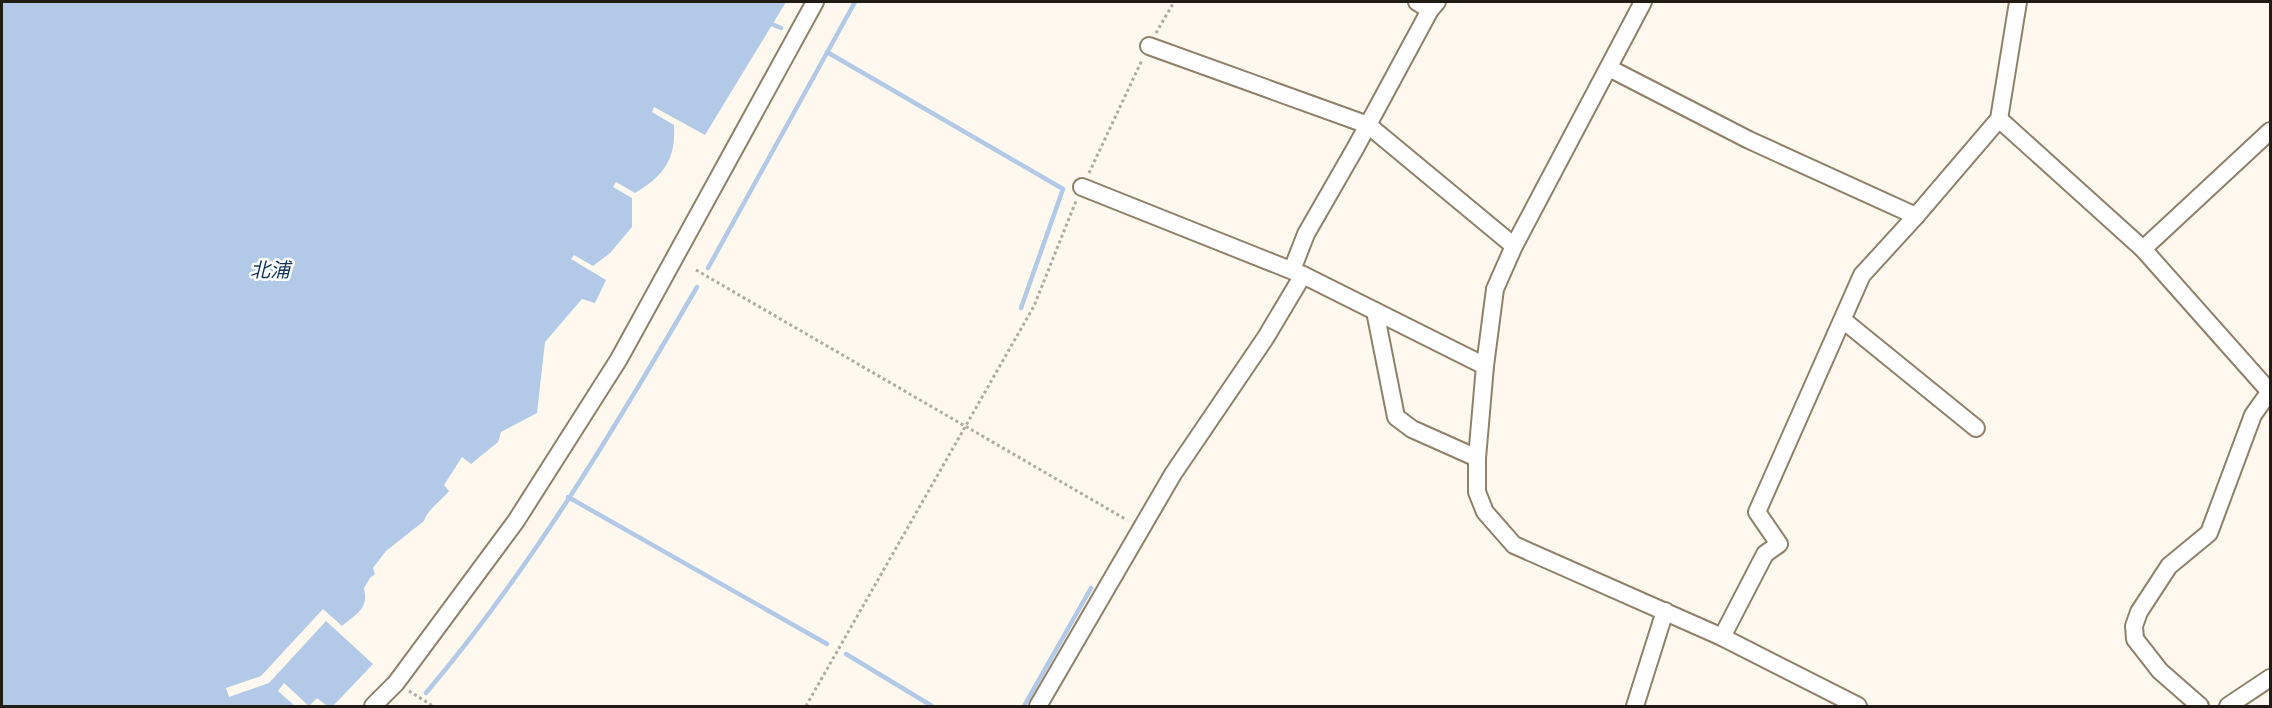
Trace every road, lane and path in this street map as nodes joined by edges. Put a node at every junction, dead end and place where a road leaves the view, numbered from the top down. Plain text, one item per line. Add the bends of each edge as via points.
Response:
1 (815, 2) edge
2 (1174, 2) edge
3 (1643, 2) edge
4 (2014, 2) edge
5 (1428, 4) edge
6 (1149, 46) junction
7 (1609, 68) junction
8 (1999, 119) junction
9 (1368, 125) junction
10 (2271, 130) edge
11 (1082, 187) junction
12 (1916, 216) junction
13 (1514, 246) junction
14 (2143, 249) junction
15 (696, 270) dead end
16 (1298, 272) junction
17 (1375, 311) junction
18 (1843, 320) junction
19 (1485, 366) junction
20 (2270, 391) edge
21 (966, 427) junction
22 (1976, 428) dead end
23 (1477, 458) junction
24 (1141, 529) junction
25 (1665, 611) junction
26 (1722, 638) junction
27 (2271, 678) edge
28 (396, 683) junction
29 (373, 706) edge
30 (433, 706) edge
31 (806, 706) edge
32 (1038, 706) edge
33 (1635, 706) edge
34 (1858, 706) edge
35 (2200, 706) edge
36 (2228, 706) edge

1 - 28 street via 619,359 516,521
2 - 6 path
3 - 7 street
4 - 8 street
5 - 9 street
6 - 9 street
6 - 11 path
7 - 12 street via 1749,140
7 - 13 street
8 - 12 street
8 - 14 street
9 - 13 street
9 - 16 street via 1306,234
10 - 14 street
11 - 16 street
11 - 21 path via 1034,306
12 - 18 street via 1862,275
13 - 19 street via 1495,289
14 - 20 street
15 - 21 path
16 - 17 street
16 - 24 street via 1266,337 1173,474
17 - 19 street
17 - 23 street via 1396,417 1412,429
18 - 22 street
18 - 26 street via 1757,512 1779,544 1765,554
19 - 23 street
20 - 35 street via 2253,416 2209,533 2169,566 2134,626 2135,639 2160,671
21 - 24 path
21 - 31 path
23 - 25 street via 1477,492 1485,512 1514,545
24 - 32 street
25 - 26 street
25 - 33 street
26 - 34 street
27 - 36 street
28 - 29 street
28 - 30 path

